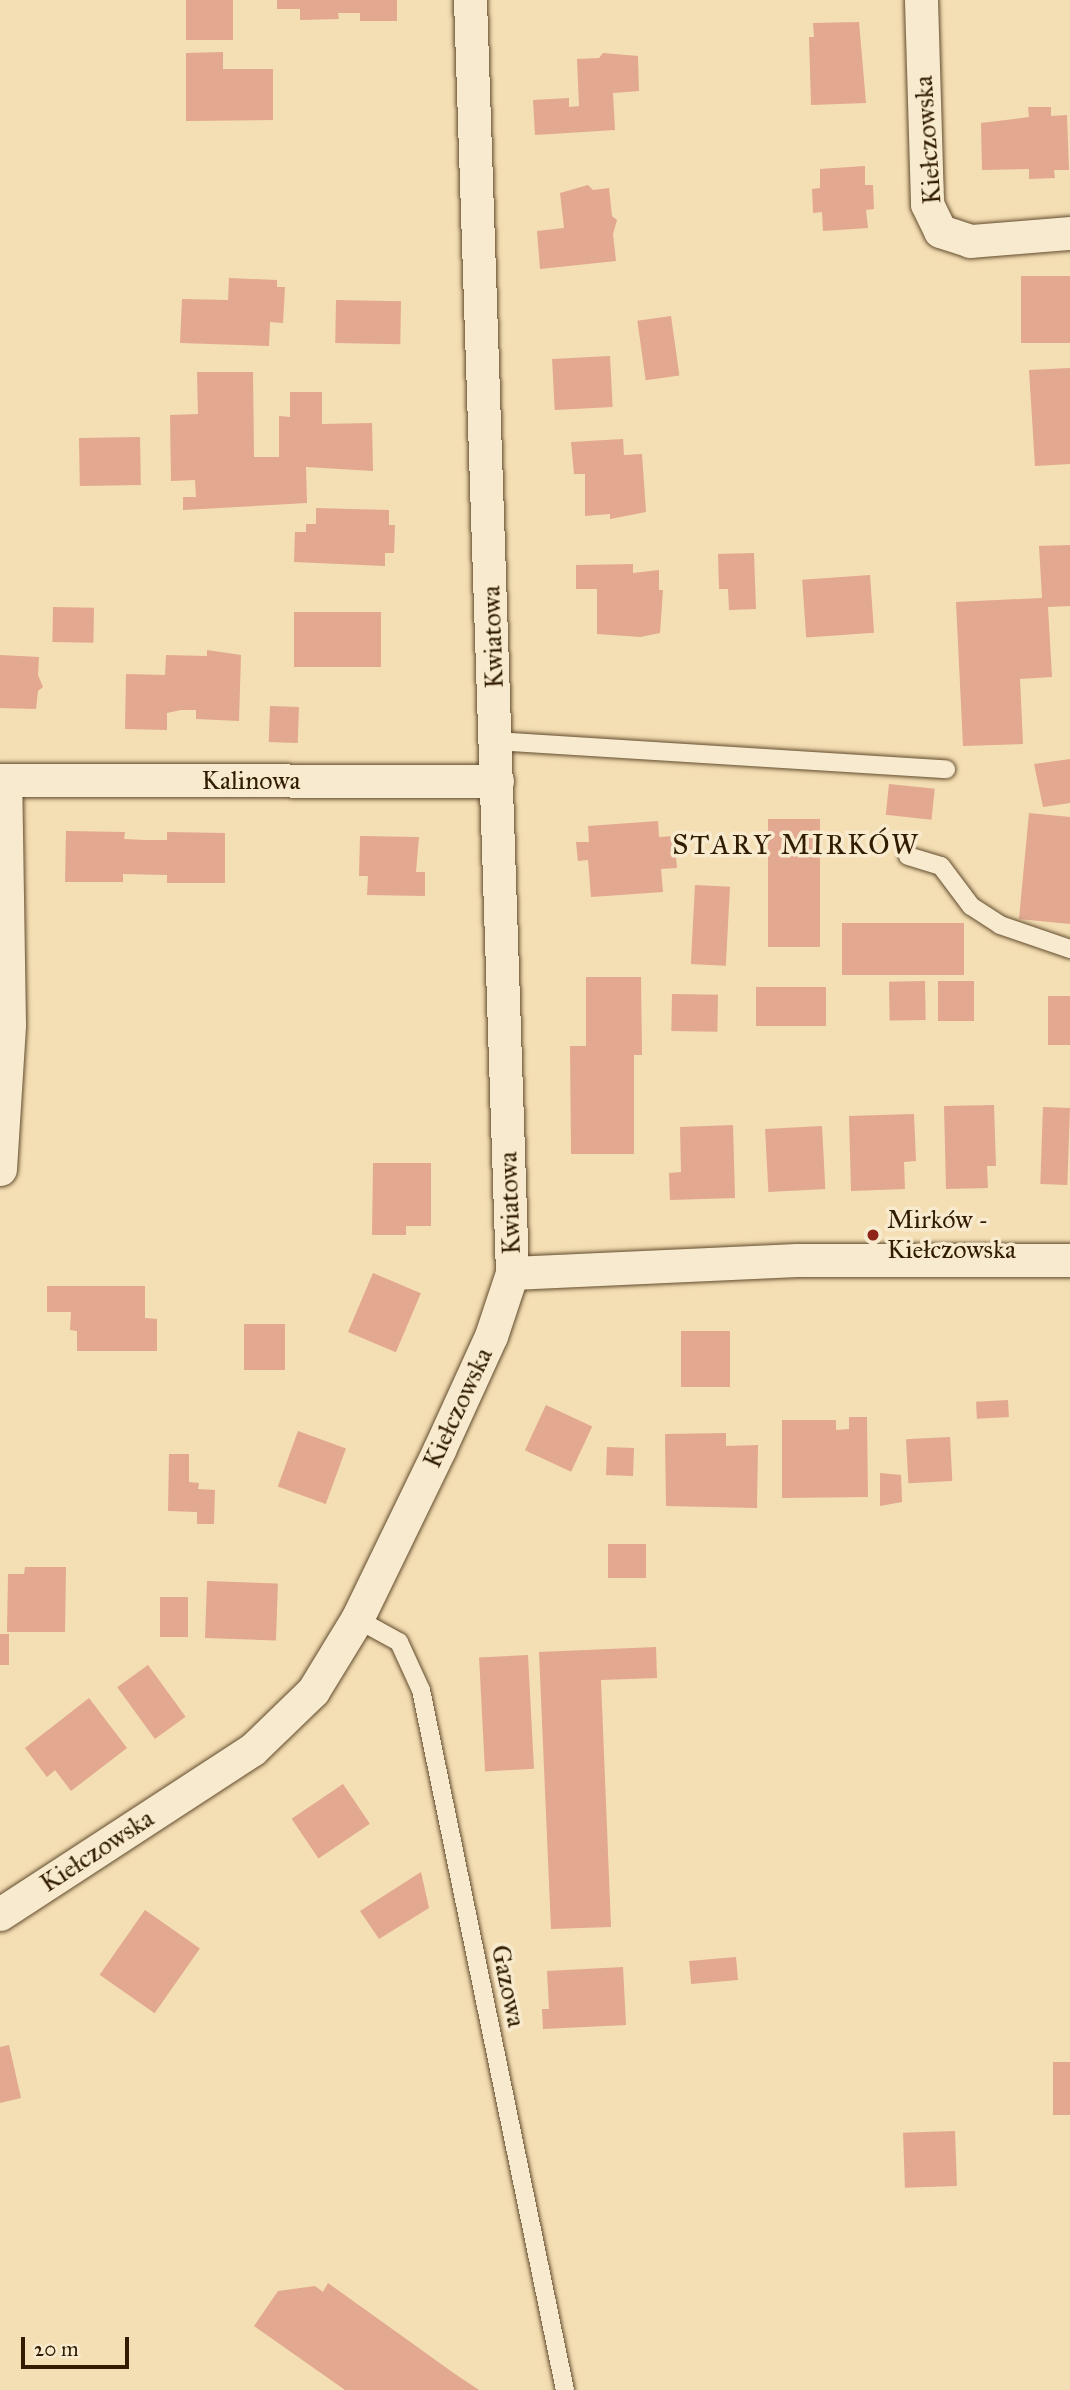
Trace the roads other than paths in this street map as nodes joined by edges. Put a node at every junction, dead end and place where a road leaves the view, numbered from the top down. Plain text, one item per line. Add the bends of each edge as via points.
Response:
1 (470, 0) edge
2 (921, 0) edge
3 (1070, 233) edge
4 (496, 741) junction
5 (946, 769) dead end
6 (2, 780) edge
7 (497, 781) junction
8 (908, 856) dead end
9 (1070, 949) edge
10 (0, 1169) edge
11 (1070, 1260) edge
12 (512, 1273) junction
13 (357, 1619) junction
14 (0, 1914) edge
15 (565, 2390) edge

1 - 4 street, Kwiatowa
2 - 3 street, Kiełczowska via 928,204 940,231 970,241
4 - 5 lane
4 - 7 street, Kwiatowa
6 - 7 street, Kalinowa
6 - 10 street, Kalinowa via 9,1024
7 - 12 street, Kwiatowa
8 - 9 lane via 941,866 971,906 1000,925
11 - 12 street via 797,1260
12 - 13 street, Kiełczowska via 485,1349
13 - 14 street, Kiełczowska via 313,1691 252,1750
13 - 15 lane, Gazowa via 399,1642 421,1690

